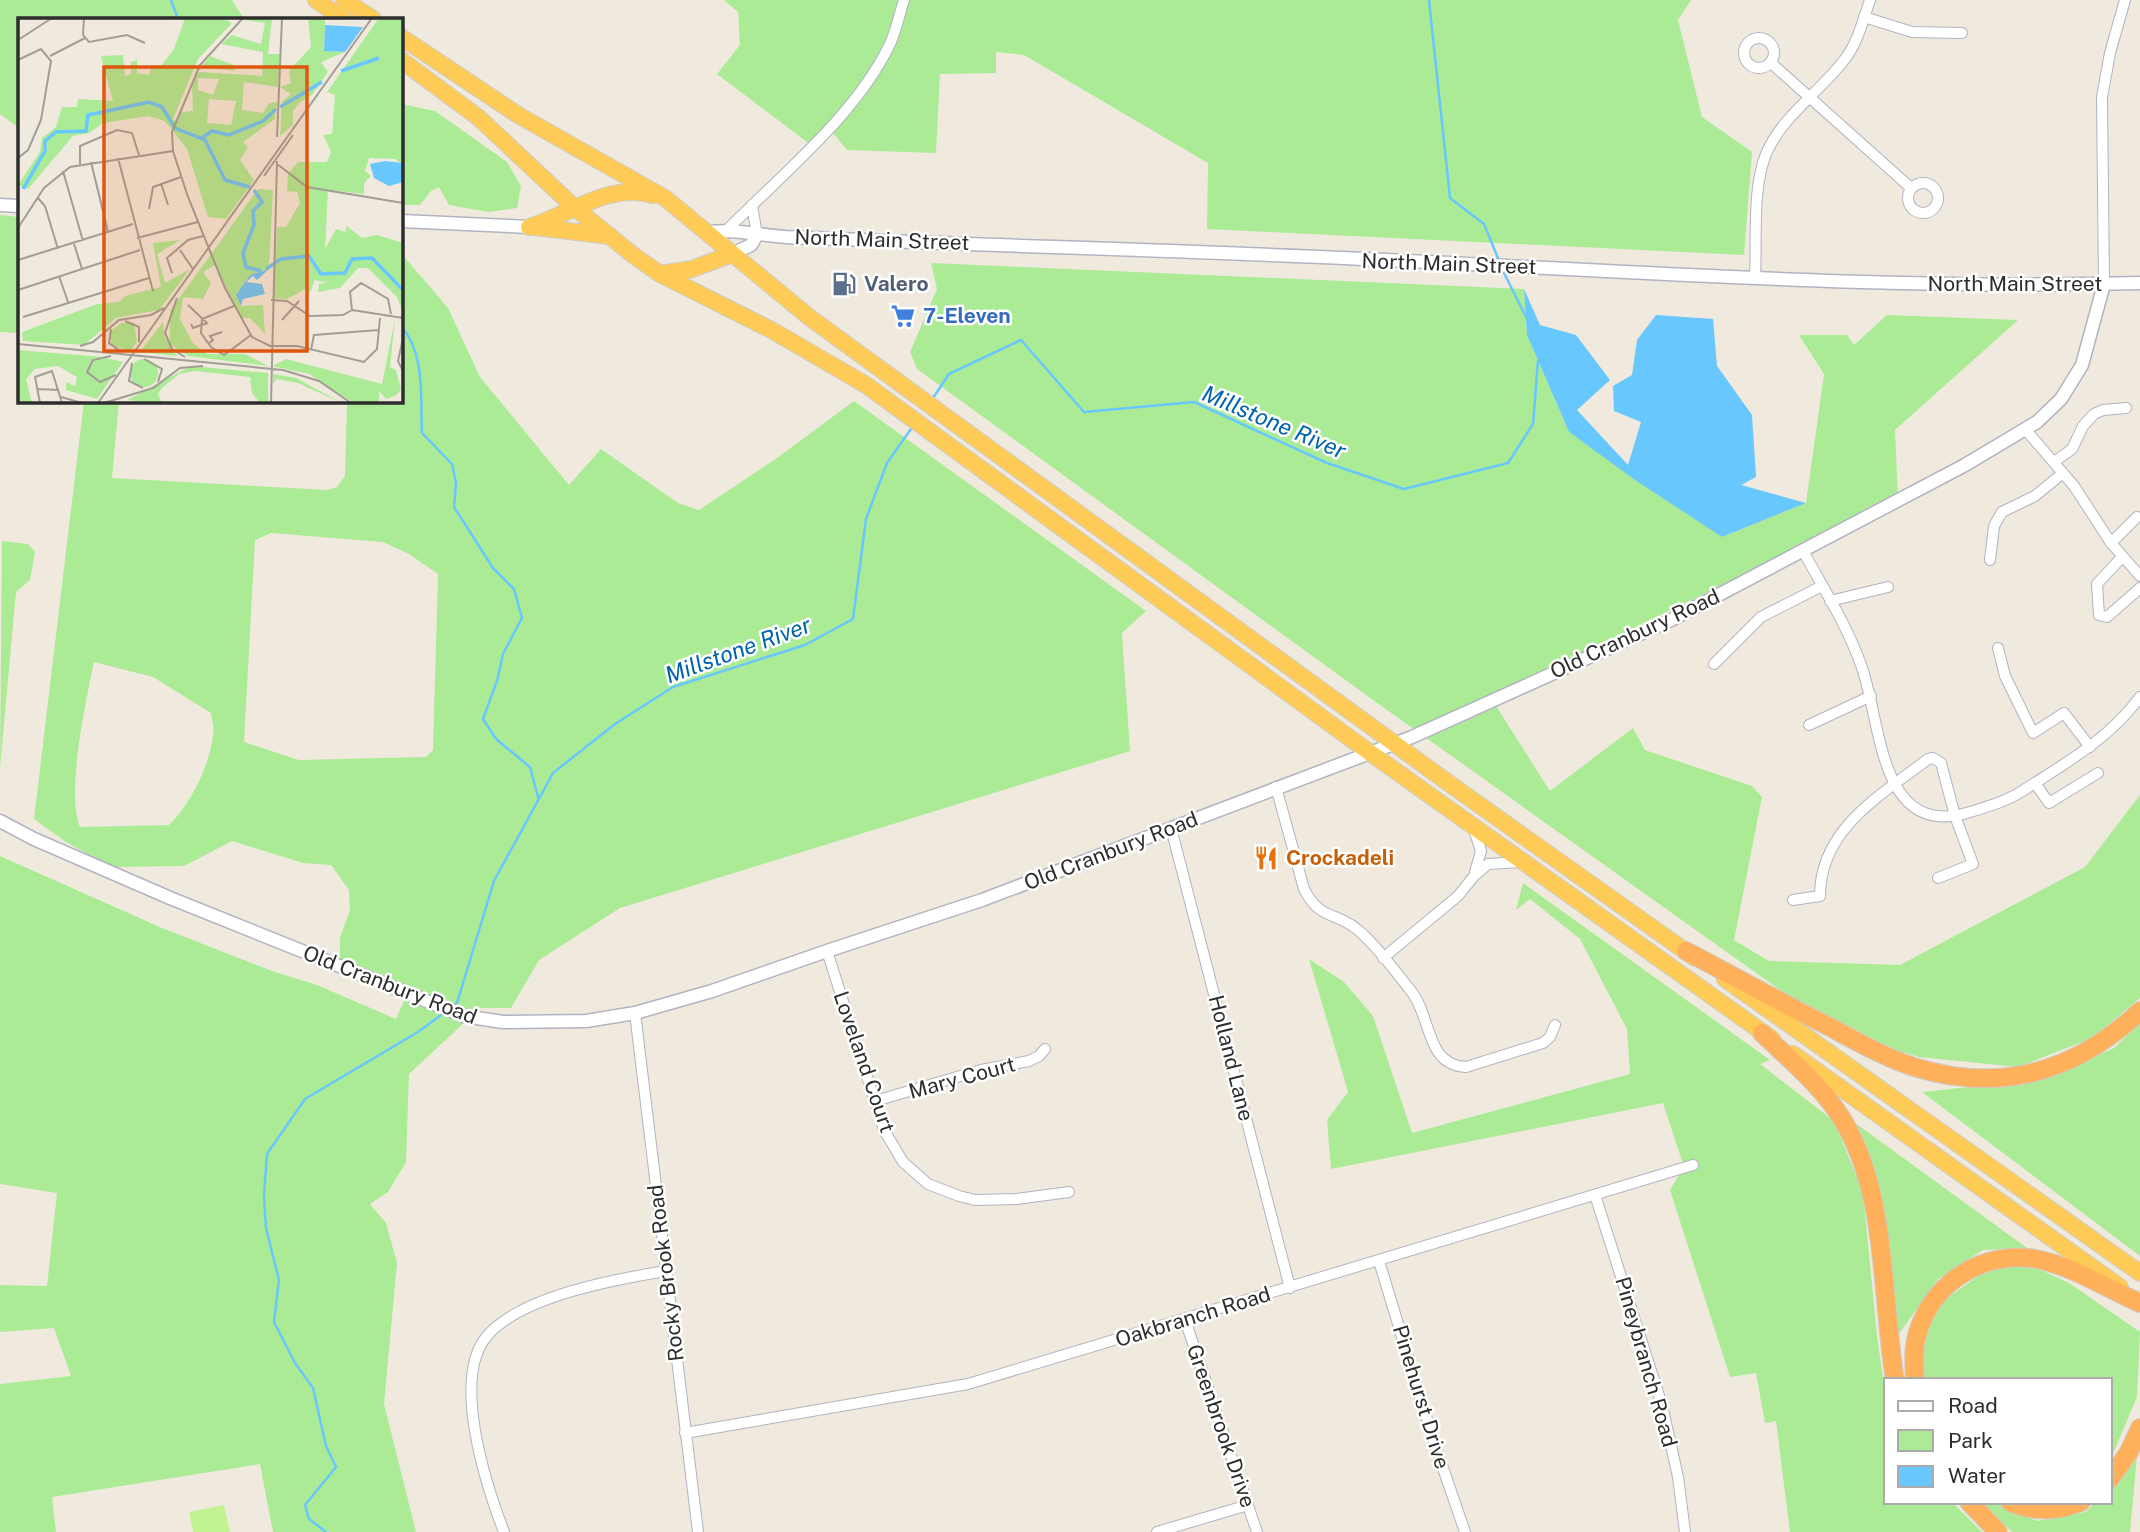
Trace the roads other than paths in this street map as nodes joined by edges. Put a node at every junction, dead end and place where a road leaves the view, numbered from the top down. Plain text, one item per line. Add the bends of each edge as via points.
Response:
1 (316, 0) edge
2 (344, 0) edge
3 (904, 0) edge
4 (1870, 0) edge
5 (2125, 0) edge
6 (1864, 17) junction
7 (342, 18) edge
8 (371, 18) edge
9 (1962, 33) dead end
10 (402, 38) edge
11 (402, 61) edge
12 (1770, 62) dead end
13 (1810, 98) junction
14 (547, 182) junction
15 (1911, 188) dead end
16 (619, 192) junction
17 (665, 198) junction
18 (0, 205) edge
19 (752, 205) junction
20 (18, 206) edge
21 (575, 208) junction
22 (402, 221) edge
23 (546, 222) junction
24 (529, 227) junction
25 (727, 230) junction
26 (709, 232) junction
27 (606, 233) junction
28 (757, 235) junction
29 (732, 254) junction
30 (708, 264) junction
31 (660, 274) junction
32 (1755, 277) junction
33 (2140, 283) edge
34 (2104, 284) junction
35 (2126, 408) dead end
36 (2025, 429) junction
37 (2054, 462) junction
38 (2063, 473) junction
39 (2137, 517) dead end
40 (2110, 543) junction
41 (1803, 551) junction
42 (2122, 558) junction
43 (1990, 560) dead end
44 (2140, 576) edge
45 (1822, 586) junction
46 (1888, 587) dead end
47 (2140, 588) edge
48 (1830, 601) junction
49 (1998, 648) dead end
50 (1714, 664) dead end
51 (1871, 696) junction
52 (2140, 697) edge
53 (1809, 725) dead end
54 (1394, 744) junction
55 (2090, 747) junction
56 (1368, 752) junction
57 (2098, 774) dead end
58 (2035, 783) junction
59 (1895, 784) junction
60 (1276, 787) junction
61 (1955, 816) junction
62 (0, 821) edge
63 (1469, 823) junction
64 (1171, 828) junction
65 (1523, 862) junction
66 (1474, 876) junction
67 (1938, 878) dead end
68 (1793, 900) dead end
69 (827, 951) junction
70 (1686, 951) junction
71 (1383, 958) junction
72 (2140, 1011) edge
73 (635, 1013) junction
74 (1555, 1025) dead end
75 (1762, 1033) junction
76 (1045, 1049) dead end
77 (876, 1101) junction
78 (1693, 1165) dead end
79 (1069, 1192) dead end
80 (1595, 1195) junction
81 (1379, 1261) junction
82 (666, 1271) junction
83 (2140, 1273) edge
84 (1290, 1288) junction
85 (2140, 1302) edge
86 (1185, 1320) junction
87 (1895, 1378) edge
88 (1915, 1378) edge
89 (2140, 1428) edge
90 (685, 1433) junction
91 (2112, 1476) edge
92 (1971, 1504) edge
93 (2018, 1504) edge
94 (2074, 1504) edge
95 (1248, 1505) junction
96 (504, 1532) edge
97 (698, 1532) edge
98 (1157, 1532) edge
99 (1257, 1532) edge
100 (1465, 1532) edge
101 (1685, 1532) edge
102 (1998, 1532) edge

1 - 7 highway
2 - 8 highway
3 - 19 street via 890,44 873,75
4 - 6 street
5 - 34 street via 2102,97
6 - 9 street via 1912,32
6 - 13 street via 1845,59
10 - 17 highway via 518,115
11 - 14 highway via 479,118
12 - 13 street
13 - 15 street
13 - 32 street via 1776,136 1762,165
14 - 21 highway
14 - 23 highway via 553,207
16 - 17 highway
16 - 21 highway
16 - 27 highway via 603,204
17 - 26 highway
18 - 20 street
19 - 25 street
19 - 28 street
21 - 23 highway
21 - 27 highway
22 - 24 street
23 - 24 highway
24 - 27 highway
25 - 26 street, North Main Street
25 - 28 street, North Main Street
26 - 29 highway
26 - 30 highway via 713,246
27 - 31 highway
28 - 29 street via 751,245
28 - 32 street, North Main Street
29 - 30 highway
29 - 54 highway via 809,317
30 - 31 highway
31 - 56 highway via 830,362 927,427
32 - 34 street, North Main Street
33 - 34 street, North Main Street
34 - 36 street, Old Cranbury Road via 2089,347 2072,384 2052,409
35 - 37 street via 2094,414 2072,449
36 - 37 street
36 - 41 street, Old Cranbury Road
37 - 38 street
38 - 40 street
38 - 43 street via 2035,496 2002,512 1994,526
39 - 40 street
40 - 42 street
41 - 45 street
41 - 54 street, Old Cranbury Road via 1671,620
42 - 44 street
42 - 47 street via 2096,584 2099,615 2107,617
45 - 48 street
45 - 50 street via 1761,617
46 - 48 street
48 - 51 street via 1852,642
49 - 55 street via 2033,733 2064,713
51 - 53 street
51 - 59 street via 1881,750
52 - 55 street via 2117,726
54 - 56 street, Old Cranbury Road
54 - 70 highway
55 - 58 street
56 - 60 street, Old Cranbury Road
56 - 63 highway
57 - 58 street via 2049,803
58 - 61 street via 2009,800
59 - 61 street via 1904,798 1924,813
59 - 61 street via 1928,759 1938,760
59 - 68 street via 1838,835 1825,862 1820,896
60 - 64 street, Old Cranbury Road
60 - 71 street via 1309,900 1325,914 1354,927
61 - 67 street via 1973,864
62 - 73 street, Old Cranbury Road via 158,893 464,1016 559,1023
63 - 65 highway
63 - 66 street via 1481,851
64 - 69 street, Old Cranbury Road via 982,900
64 - 84 street, Holland Lane
65 - 66 street via 1488,864
65 - 75 highway
66 - 71 street via 1458,896
69 - 73 street, Old Cranbury Road
69 - 77 street, Loveland Court
70 - 72 highway via 1892,1059 1956,1076 2006,1078 2043,1071 2094,1047
70 - 83 highway
71 - 74 street via 1419,1002 1437,1052 1449,1064 1466,1067 1543,1043
73 - 82 street, Rocky Brook Road
75 - 85 highway
75 - 87 highway via 1832,1104 1862,1158 1874,1203
76 - 77 street, Mary Court via 1029,1061
77 - 79 street, Loveland Court via 892,1145 928,1184 975,1200
78 - 80 street, Oakbranch Road
80 - 81 street, Oakbranch Road
80 - 101 street, Pineybranch Road via 1662,1405
81 - 84 street, Oakbranch Road
81 - 100 street, Pinehurst Drive
82 - 90 street, Rocky Brook Road
82 - 96 street via 592,1286 534,1306 496,1326 479,1348 470,1386 477,1439
84 - 86 street, Oakbranch Road
85 - 88 highway via 2036,1259 2007,1258 1976,1266 1945,1287 1923,1318 1915,1347
86 - 90 street, Oakbranch Road via 968,1384
86 - 95 street, Greenbrook Drive
89 - 91 highway
90 - 97 street, Rocky Brook Road
92 - 102 highway
93 - 94 highway via 2055,1510
95 - 98 street
95 - 99 street, Greenbrook Drive

